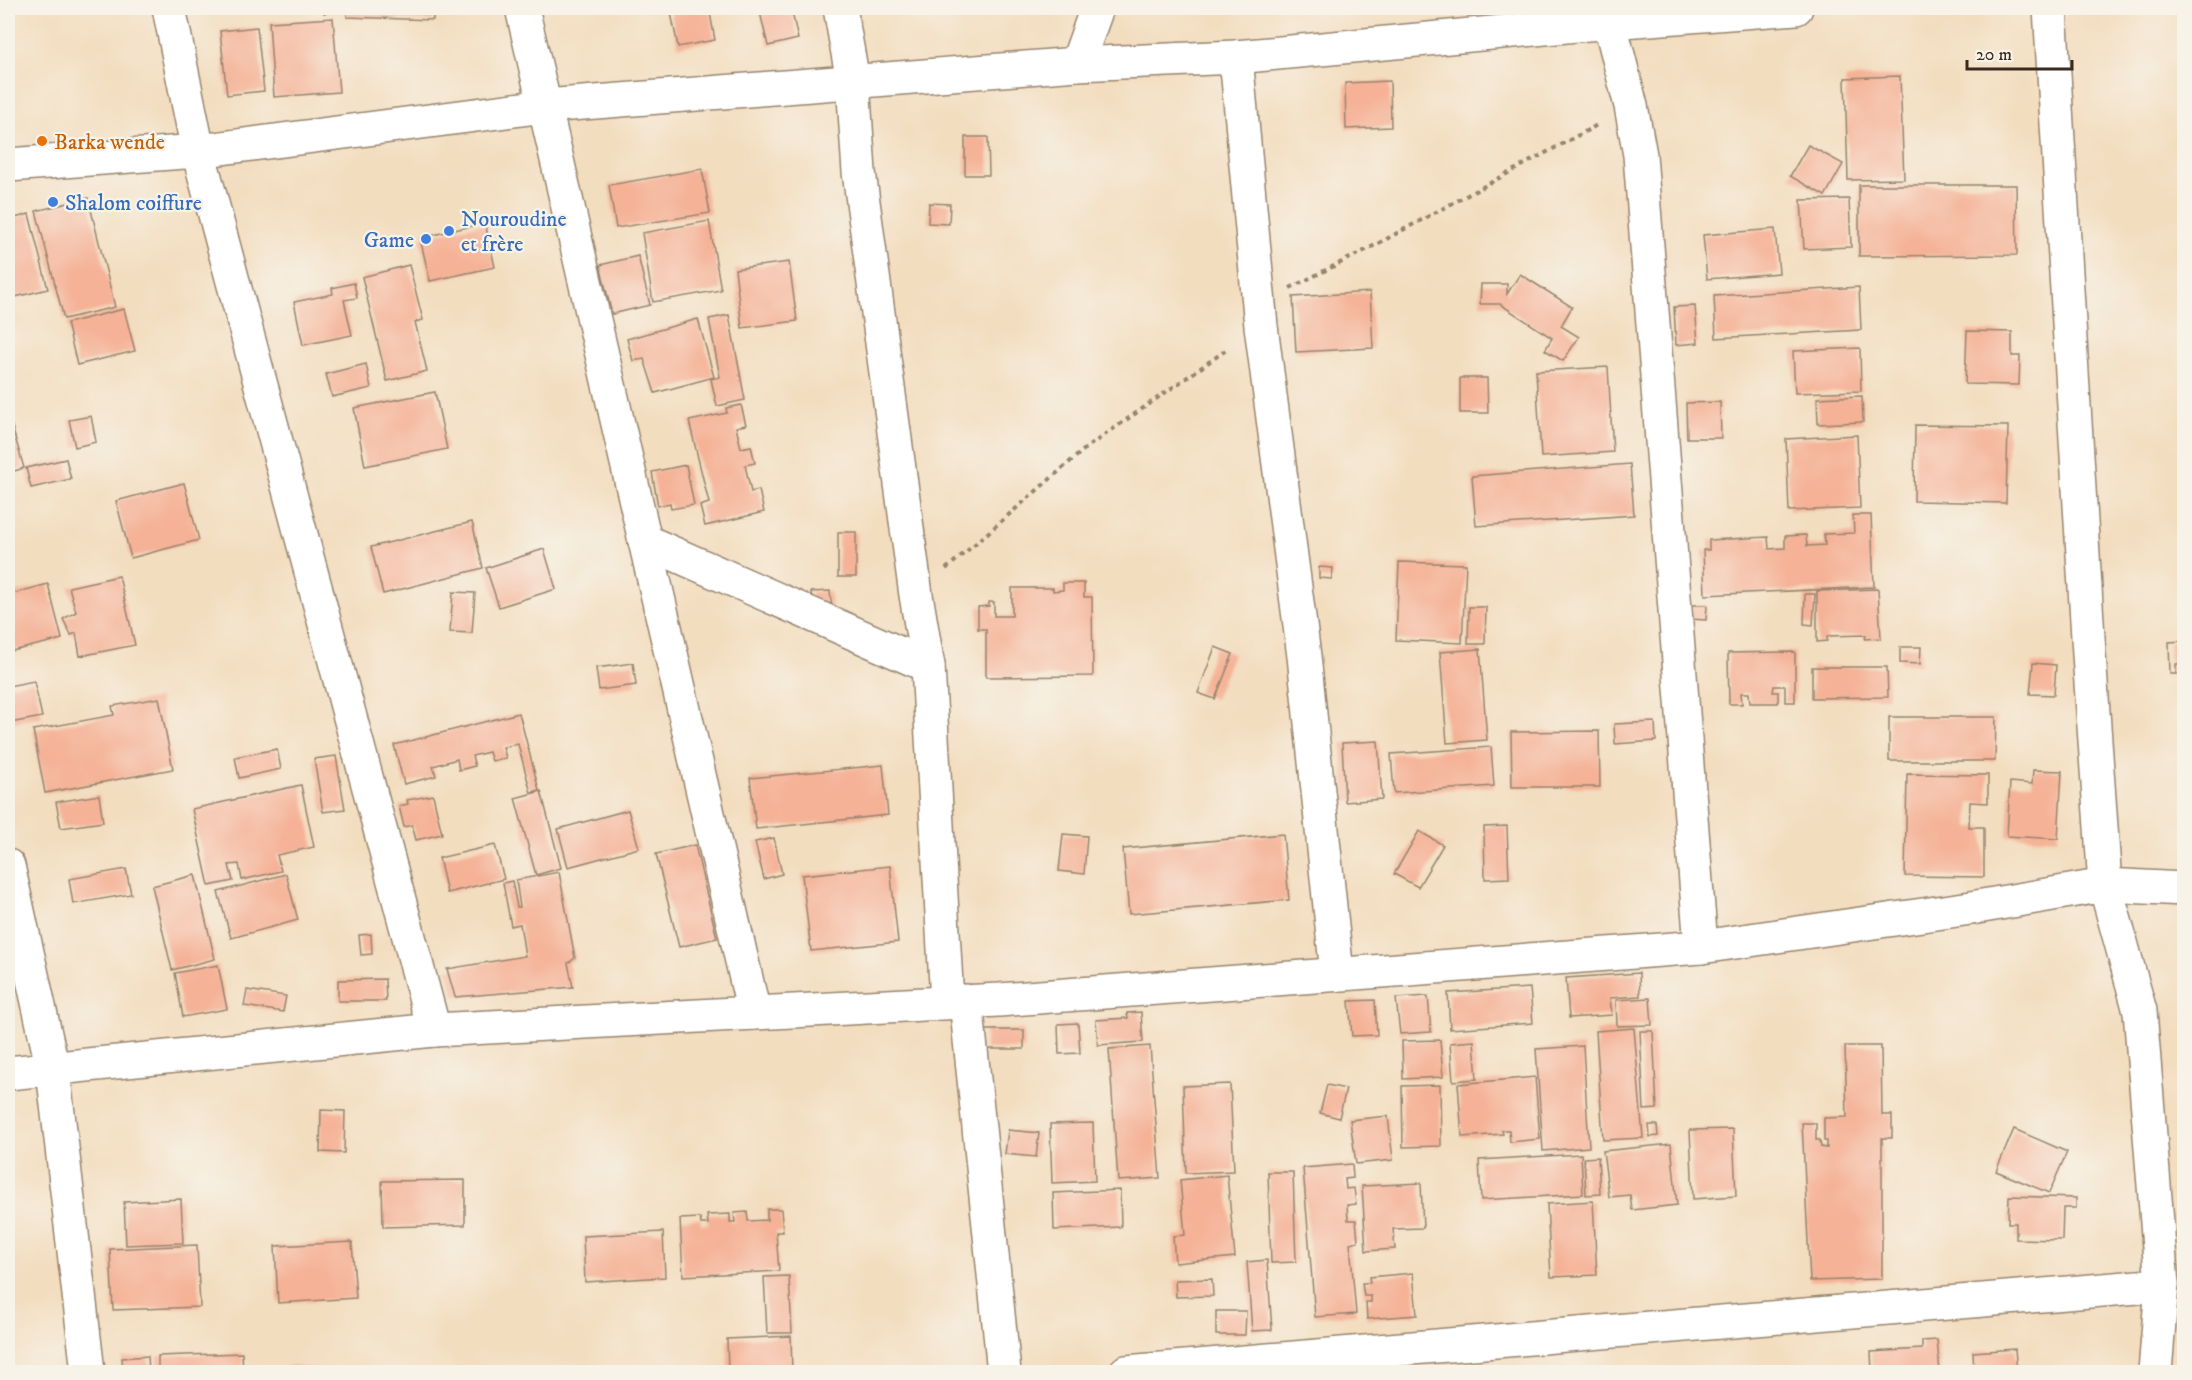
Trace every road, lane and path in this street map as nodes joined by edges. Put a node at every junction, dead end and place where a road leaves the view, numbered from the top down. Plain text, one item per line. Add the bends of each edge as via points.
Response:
1 (169, 8) edge
2 (522, 8) edge
3 (840, 8) edge
4 (1097, 8) edge
5 (1796, 8) edge
6 (2050, 8) edge
7 (1607, 15) edge
8 (1236, 57) junction
9 (1077, 64) junction
10 (853, 81) junction
11 (545, 106) junction
12 (198, 151) junction
13 (8, 165) edge
14 (645, 541) junction
15 (928, 666) junction
16 (8, 866) edge
17 (2105, 885) junction
18 (2184, 889) edge
19 (1701, 947) junction
20 (1337, 975) junction
21 (957, 1002) junction
22 (754, 1013) junction
23 (434, 1030) junction
24 (53, 1070) junction
25 (8, 1073) edge
26 (2162, 1285) junction
27 (88, 1372) edge
28 (1004, 1372) edge
29 (1126, 1372) edge
30 (2156, 1372) edge

1 - 12 street
2 - 11 street
3 - 10 street
4 - 9 street
5 - 7 street
6 - 17 street
7 - 8 street
7 - 19 street via 1640,155
8 - 9 street
8 - 20 street via 1261,326 1304,656
9 - 10 street
10 - 11 street
10 - 15 street via 860,183
11 - 12 street
11 - 14 street
12 - 13 street
12 - 23 street
14 - 15 street
14 - 22 street
15 - 21 street
16 - 24 street
17 - 18 street
17 - 19 street
17 - 26 street via 2140,1011
19 - 20 street
20 - 21 street
21 - 22 street
21 - 28 street
22 - 23 street
23 - 24 street
24 - 25 street
24 - 27 street
26 - 29 street
26 - 30 street

